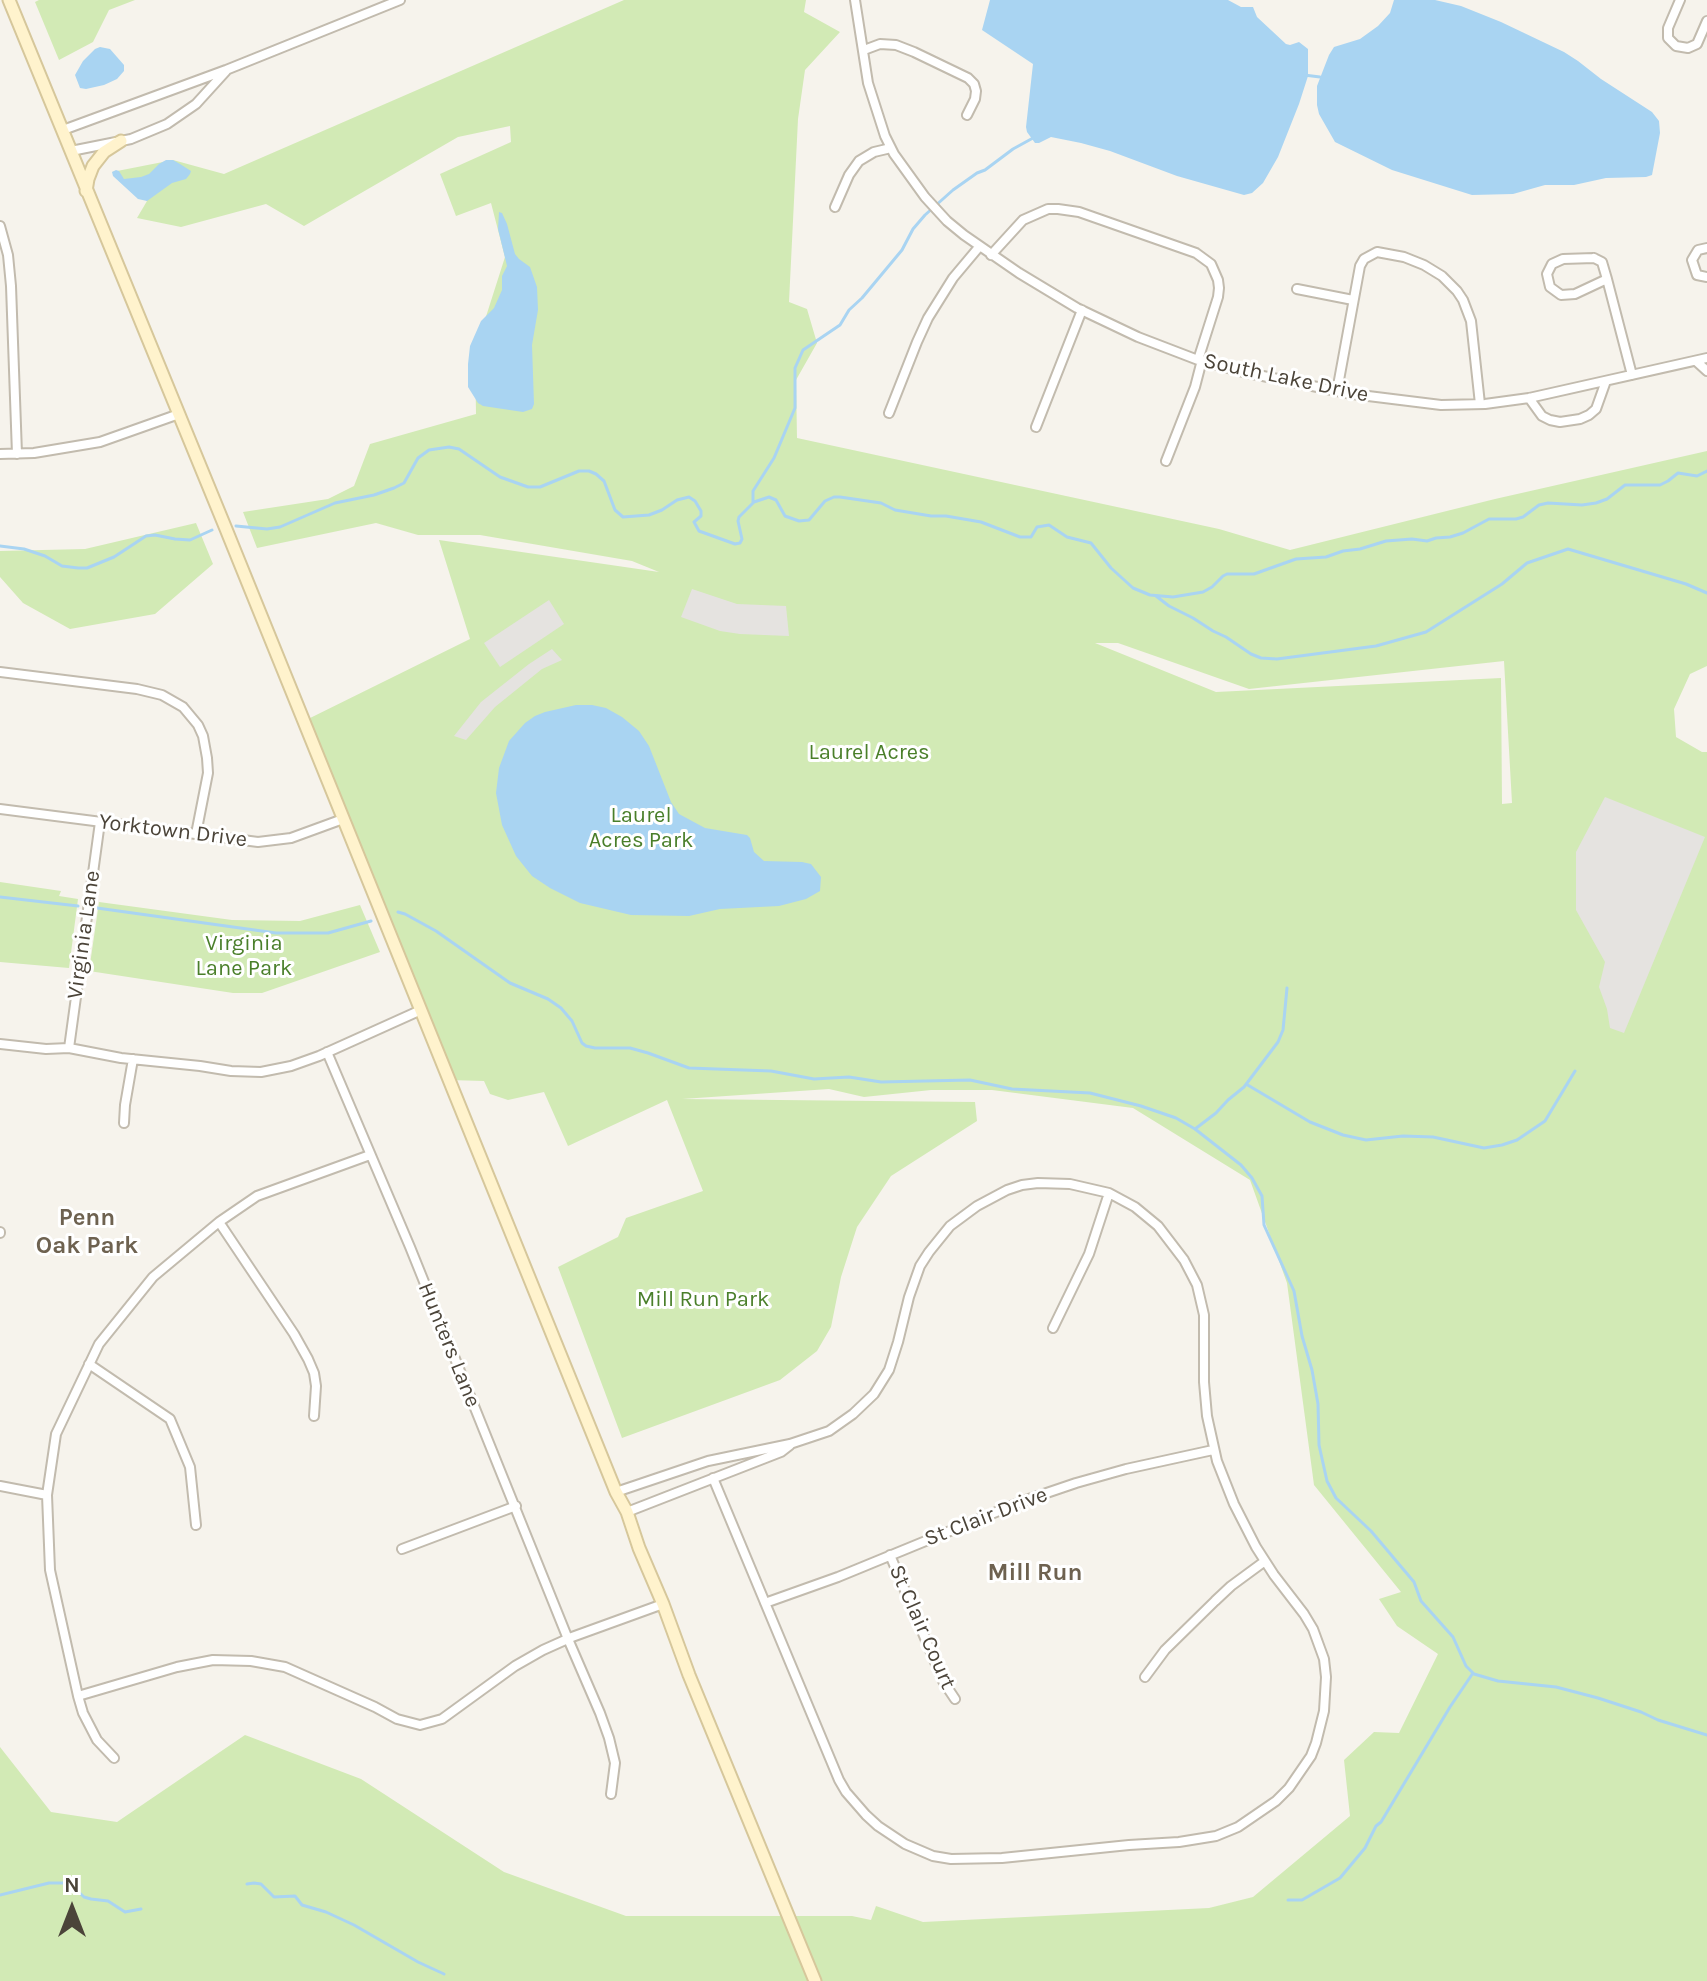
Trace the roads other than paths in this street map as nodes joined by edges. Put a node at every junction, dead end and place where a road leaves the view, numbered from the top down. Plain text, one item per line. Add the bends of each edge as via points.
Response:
1 (9, 0) edge
2 (400, 0) edge
3 (855, 0) edge
4 (1680, 0) edge
5 (1707, 21) edge
6 (864, 50) junction
7 (226, 70) junction
8 (967, 115) dead end
9 (63, 130) junction
10 (121, 141) junction
11 (891, 148) junction
12 (71, 151) junction
13 (86, 191) junction
14 (835, 207) dead end
15 (0, 226) edge
16 (979, 247) junction
17 (1707, 248) edge
18 (991, 255) junction
19 (1707, 277) edge
20 (1607, 279) junction
21 (1297, 289) dead end
22 (1353, 300) junction
23 (1082, 310) junction
24 (1707, 358) edge
25 (1200, 360) junction
26 (1696, 361) junction
27 (1707, 371) edge
28 (1632, 375) junction
29 (1606, 381) junction
30 (1337, 391) junction
31 (1529, 398) junction
32 (1480, 404) junction
33 (889, 413) dead end
34 (179, 414) junction
35 (1036, 427) dead end
36 (0, 454) edge
37 (17, 454) junction
38 (1166, 461) dead end
39 (0, 672) edge
40 (0, 809) edge
41 (343, 819) junction
42 (100, 822) junction
43 (196, 834) junction
44 (421, 1010) junction
45 (0, 1044) edge
46 (69, 1048) junction
47 (327, 1052) junction
48 (133, 1059) junction
49 (124, 1123) dead end
50 (370, 1155) junction
51 (1109, 1193) junction
52 (219, 1222) junction
53 (1053, 1328) dead end
54 (89, 1364) junction
55 (314, 1416) dead end
56 (790, 1444) junction
57 (1213, 1450) junction
58 (713, 1478) junction
59 (0, 1486) edge
60 (616, 1492) junction
61 (47, 1495) junction
62 (516, 1506) junction
63 (627, 1512) junction
64 (196, 1525) dead end
65 (402, 1549) dead end
66 (890, 1555) junction
67 (1265, 1561) junction
68 (765, 1603) junction
69 (663, 1604) junction
70 (568, 1639) junction
71 (1145, 1677) dead end
72 (78, 1696) junction
73 (955, 1699) dead end
74 (114, 1758) dead end
75 (611, 1794) dead end
76 (815, 1981) edge

1 - 9 main road
2 - 7 street
3 - 6 street, South Lake Drive
4 - 5 street via 1668,28 1668,38 1676,46 1697,44
6 - 8 street via 896,45 968,78 976,91
6 - 11 street, South Lake Drive via 868,83
7 - 9 street
7 - 10 street via 187,111
9 - 12 main road
10 - 12 street
10 - 13 main road via 93,166
11 - 14 street via 859,161
11 - 16 street, South Lake Drive via 925,197
12 - 13 main road
13 - 34 main road
15 - 37 street via 11,286
16 - 18 street, South Lake Drive
16 - 33 street via 928,318
17 - 19 street via 1698,250 1692,260 1697,275
18 - 23 street, South Lake Drive
18 - 25 street via 1023,220 1058,209 1196,253 1211,264 1219,288
20 - 20 street via 1602,262 1594,258 1563,259 1547,274 1550,287 1561,295
20 - 28 street
21 - 22 street
22 - 30 street
22 - 32 street via 1360,266 1377,252 1404,257 1442,276 1463,300 1471,321
23 - 25 street, South Lake Drive
23 - 35 street
24 - 26 street, South Lake Drive
25 - 30 street, South Lake Drive
25 - 38 street
26 - 27 street
26 - 28 street, South Lake Drive
28 - 29 street, South Lake Drive
29 - 31 street, South Lake Drive
29 - 31 street via 1596,409 1580,419 1550,420
30 - 32 street, South Lake Drive via 1419,403
31 - 32 street, South Lake Drive
34 - 37 street via 100,442
34 - 41 main road
36 - 37 street
39 - 43 street via 137,689 183,707 198,725 206,747 208,773
40 - 42 street, Yorktown Drive
41 - 43 street, Yorktown Drive via 280,840
41 - 44 main road
42 - 43 street, Yorktown Drive
42 - 46 street, Virginia Lane
44 - 47 street
44 - 60 main road
45 - 46 street
46 - 48 street
47 - 48 street via 261,1072
47 - 50 street, Hunters Lane
48 - 49 street
50 - 52 street via 257,1196
50 - 62 street, Hunters Lane
51 - 53 street via 1089,1254
51 - 56 street via 1054,1182 1030,1184 991,1197 963,1215 920,1266 894,1356 874,1394 829,1431
51 - 57 street via 1158,1226 1197,1285 1204,1315 1205,1399
52 - 54 street via 153,1277
52 - 55 street via 308,1359 316,1386
54 - 61 street via 56,1434
54 - 64 street via 170,1419 190,1467
56 - 58 street
56 - 60 street via 708,1461
57 - 66 street, St Clair Drive via 1076,1483
57 - 67 street
58 - 63 street
58 - 68 street
59 - 61 street
60 - 63 main road
61 - 72 street via 50,1570
62 - 65 street
62 - 70 street, Hunters Lane
63 - 69 main road
66 - 68 street, St Clair Drive
66 - 73 street, St Clair Court
67 - 68 street via 1313,1629 1326,1677 1316,1743 1289,1788 1262,1812 1216,1836 1019,1857 933,1856 905,1844 866,1815 832,1767
67 - 71 street via 1215,1601
69 - 70 street
69 - 76 main road
70 - 72 street via 515,1666 442,1719 420,1725 285,1667 251,1661 213,1660 177,1667
70 - 75 street, Hunters Lane via 609,1738 615,1763
72 - 74 street via 92,1732

